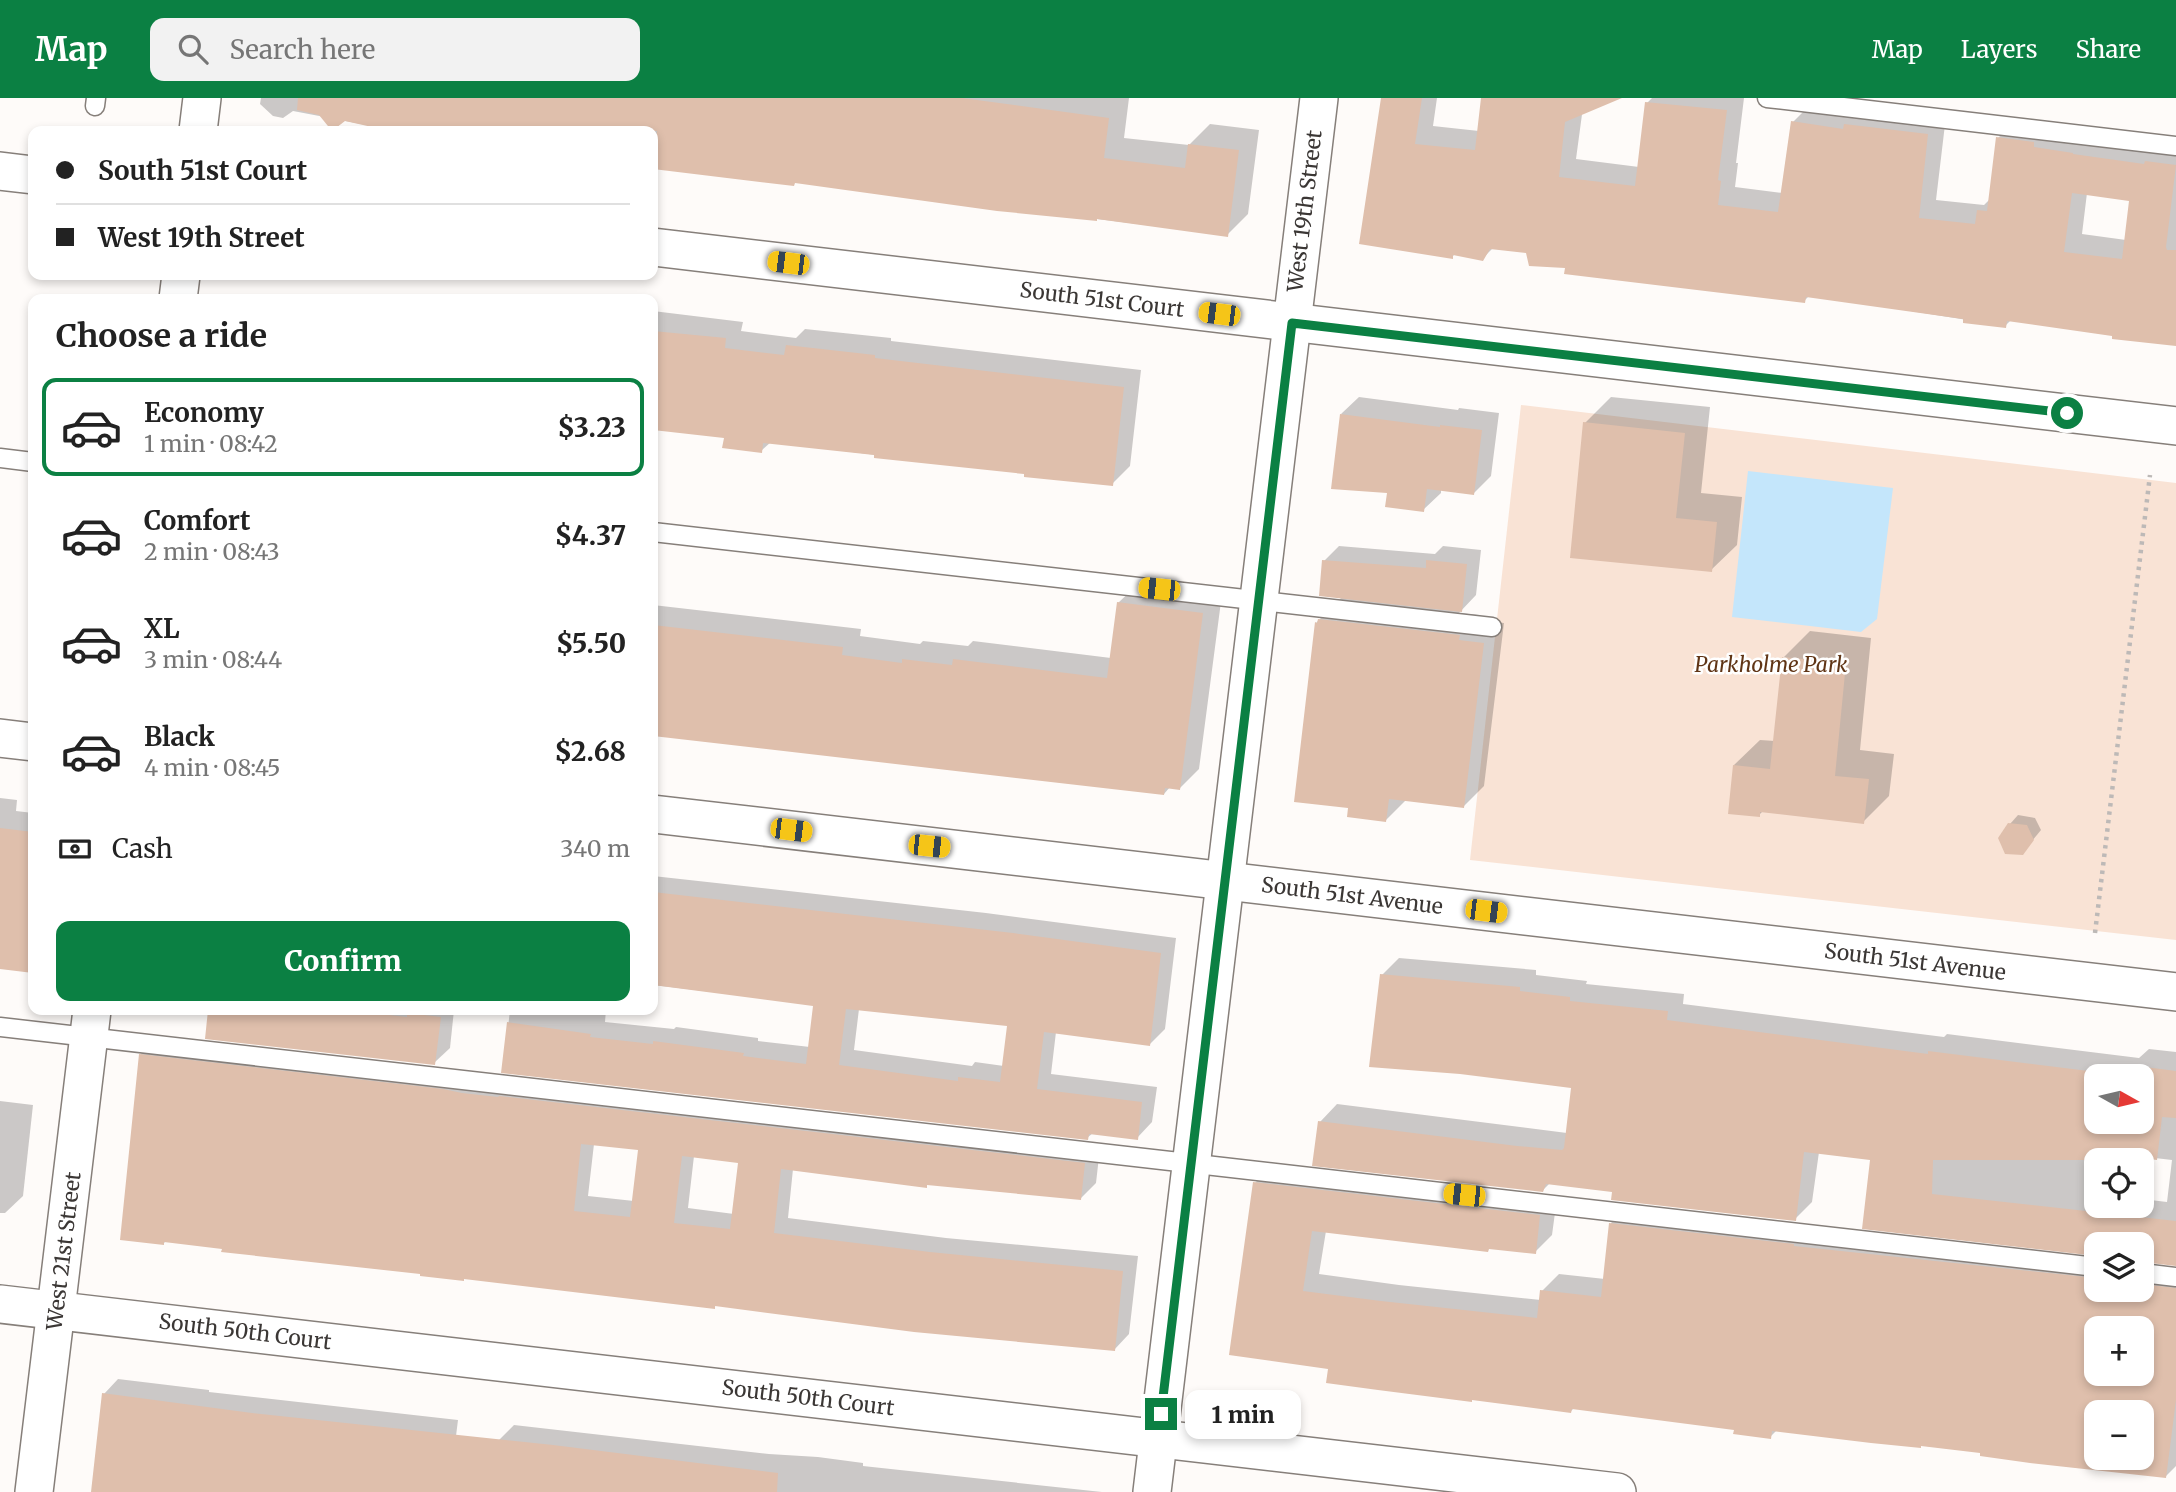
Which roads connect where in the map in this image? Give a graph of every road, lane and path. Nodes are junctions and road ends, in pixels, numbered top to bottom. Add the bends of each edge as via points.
1 (202, 98) edge
2 (1319, 98) edge
3 (1767, 98) edge
4 (199, 126) edge
5 (2176, 146) edge
6 (0, 171) edge
7 (28, 174) edge
8 (658, 248) edge
9 (1292, 323) junction
10 (2176, 426) edge
11 (0, 458) edge
12 (28, 461) edge
13 (2150, 475) dead end
14 (658, 533) edge
15 (1258, 601) junction
16 (1492, 628) dead end
17 (0, 738) edge
18 (28, 741) edge
19 (658, 815) edge
20 (1225, 881) junction
21 (2095, 933) dead end
22 (2176, 992) edge
23 (91, 1024) edge
24 (0, 1027) edge
25 (1191, 1164) junction
26 (2084, 1266) edge
27 (2154, 1274) edge
28 (2176, 1276) edge
29 (0, 1304) edge
30 (56, 1311) junction
31 (1158, 1439) junction
32 (34, 1492) edge
33 (1152, 1492) edge
34 (1617, 1492) edge

1 - 4 street
2 - 9 street, West 19th Street
3 - 5 lane
6 - 7 street
8 - 9 street, South 51st Court
9 - 10 street, South 51st Court
9 - 15 street, West 19th Street
11 - 12 lane
13 - 21 path
14 - 15 lane
15 - 16 lane
15 - 20 street, West 19th Street
17 - 18 street
19 - 20 street, South 51st Avenue
20 - 22 street, South 51st Avenue
20 - 25 street, West 19th Street
23 - 24 lane
23 - 25 lane
23 - 30 street, West 21st Street
25 - 26 lane
25 - 31 street, West 19th Street
27 - 28 lane
29 - 30 street, South 50th Court
30 - 31 street, South 50th Court
30 - 32 street, West 21st Street
31 - 33 street, West 19th Street
31 - 34 street, South 50th Court

